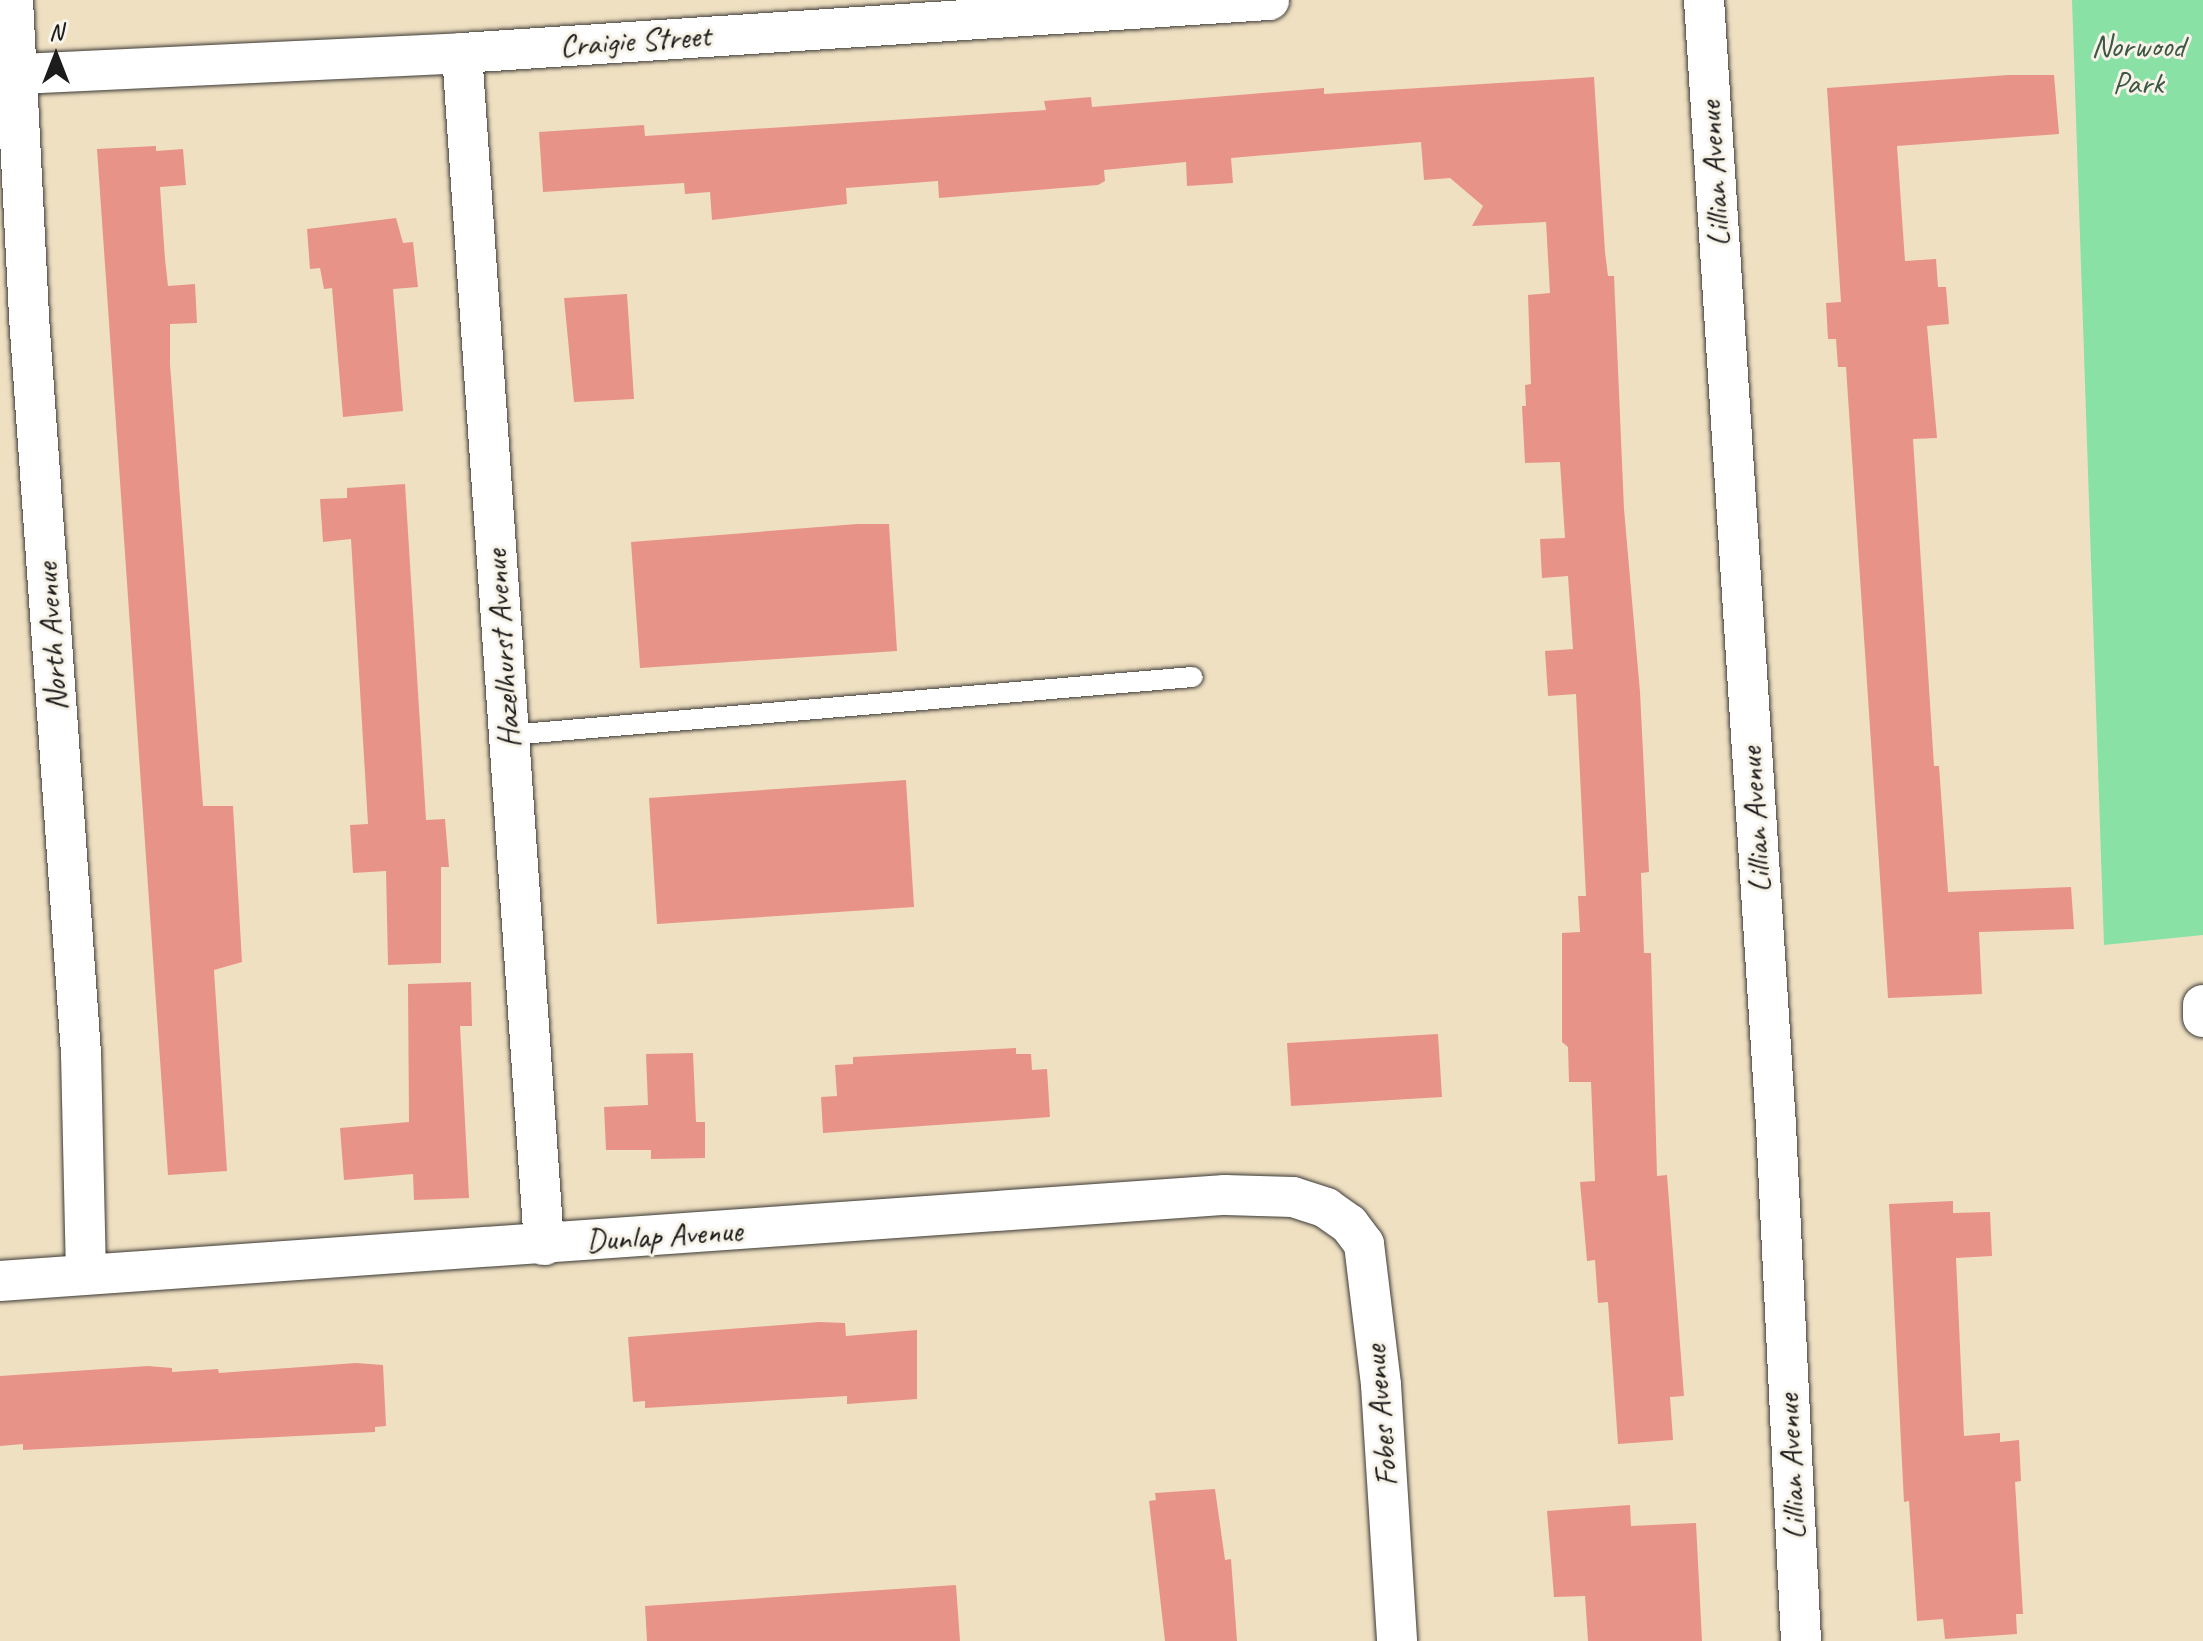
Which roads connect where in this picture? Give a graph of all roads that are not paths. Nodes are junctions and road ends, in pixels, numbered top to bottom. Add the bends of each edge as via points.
1 (13, 0) edge
2 (1269, 0) edge
3 (1704, 0) edge
4 (462, 53) junction
5 (10, 74) edge
6 (1193, 677) dead end
7 (509, 735) junction
8 (2203, 1005) edge
9 (2203, 1017) edge
10 (1326, 1208) joint
11 (544, 1245) junction
12 (86, 1274) junction
13 (0, 1281) edge
14 (1397, 1641) edge
15 (1801, 1641) edge

1 - 5 street, North Avenue
2 - 4 street, Craigie Street
3 - 15 street, Lillian Avenue via 1776,1126
4 - 5 street, Craigie Street
4 - 7 street, Hazelhurst Avenue
5 - 12 street, North Avenue via 81,1054
6 - 7 lane
7 - 11 street, Hazelhurst Avenue
8 - 9 street
10 - 11 street, Dunlap Avenue via 1293,1197 1225,1195
10 - 14 street, Fobes Avenue via 1349,1224 1364,1244 1381,1385
11 - 12 street, Dunlap Avenue
12 - 13 street, Dunlap Avenue

